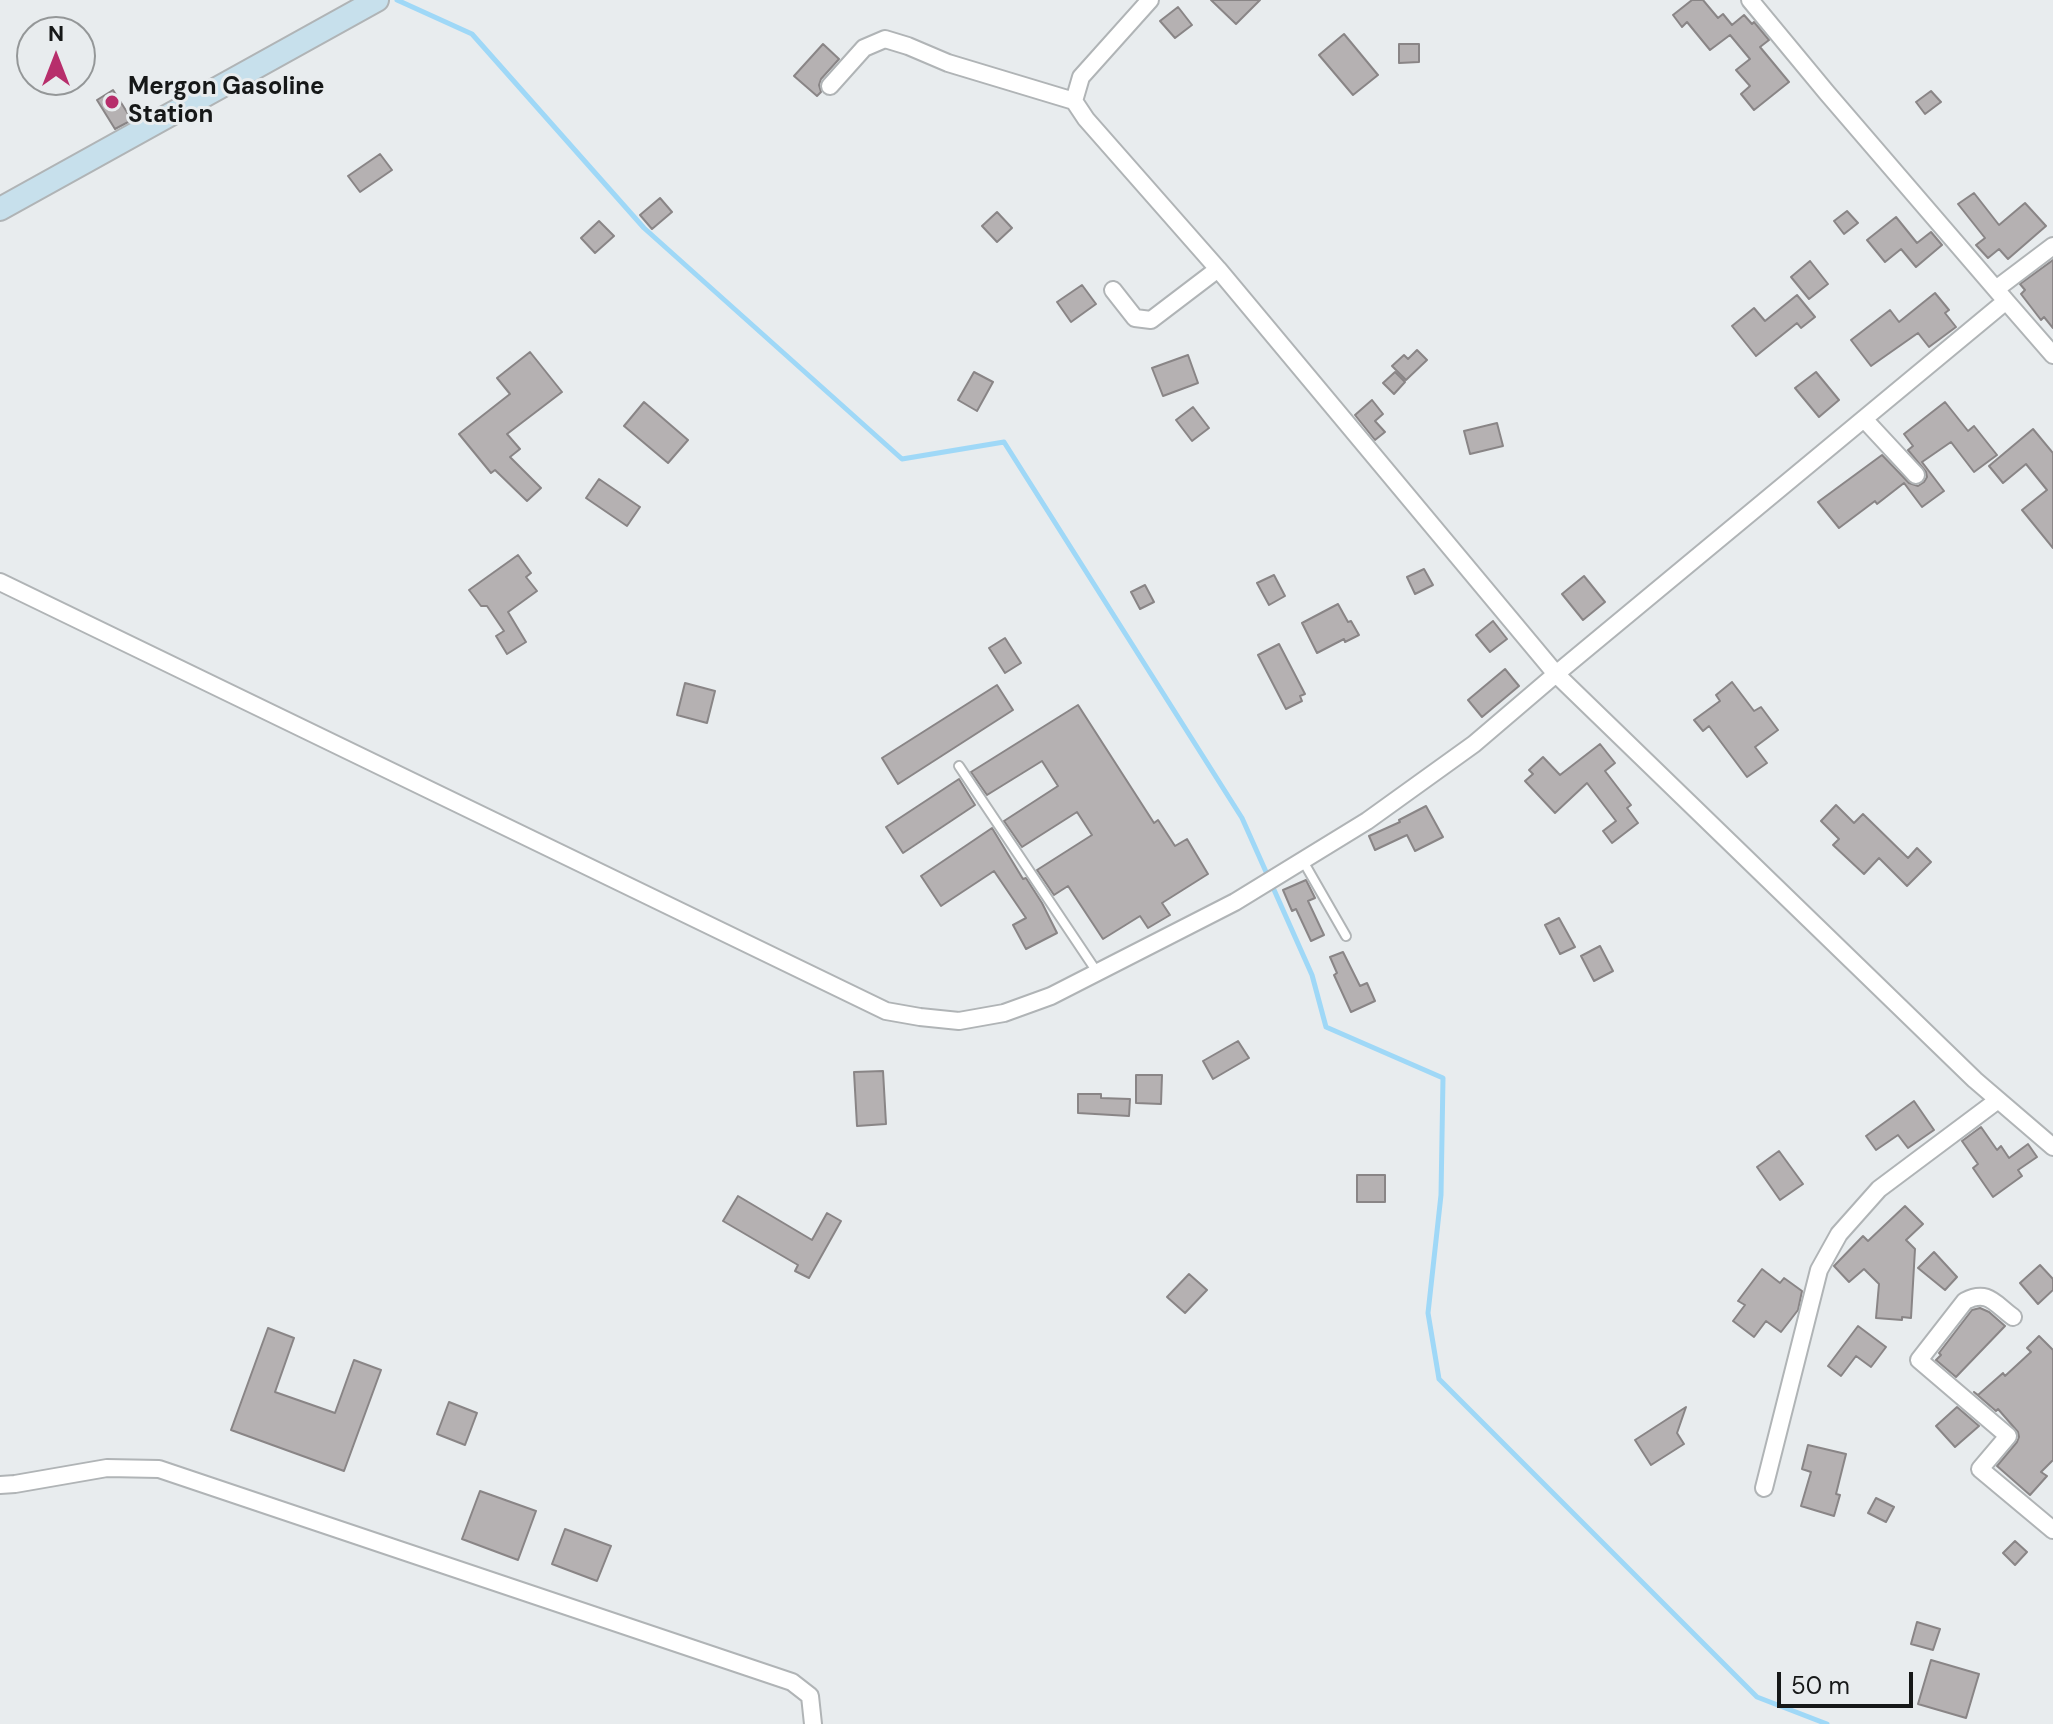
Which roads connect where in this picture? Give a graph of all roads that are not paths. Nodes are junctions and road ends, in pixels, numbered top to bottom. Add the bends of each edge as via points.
1 (377, 0) edge
2 (1150, 0) edge
3 (1750, 0) edge
4 (830, 86) dead end
5 (1074, 101) junction
6 (0, 209) edge
7 (2053, 246) edge
8 (1218, 269) junction
9 (1113, 290) dead end
10 (2001, 295) junction
11 (2053, 355) edge
12 (1864, 419) junction
13 (1916, 475) dead end
14 (0, 582) edge
15 (1556, 674) junction
16 (959, 766) dead end
17 (1302, 860) junction
18 (1346, 936) dead end
19 (1097, 972) junction
20 (1998, 1100) junction
21 (2053, 1147) edge
22 (2013, 1317) dead end
23 (0, 1485) edge
24 (1764, 1488) dead end
25 (2053, 1530) edge
26 (813, 1724) edge

1 - 6 street
2 - 5 street via 1081,77
3 - 10 street
4 - 5 street via 864,48 885,39
5 - 8 street
7 - 10 street
8 - 9 street via 1151,320 1135,318
8 - 15 street
10 - 11 street
10 - 12 street
12 - 13 street
12 - 15 street
14 - 19 street via 886,1011 959,1021 1004,1013
15 - 17 street via 1474,744 1367,821
15 - 20 street
16 - 19 lane
17 - 18 lane
17 - 19 street via 1235,902
20 - 21 street
20 - 24 street via 1879,1189 1839,1234 1819,1270
22 - 25 street via 1984,1295 1976,1295 1965,1301 1919,1360 2008,1436 1980,1469
23 - 26 street via 107,1468 159,1469 792,1682 810,1696

